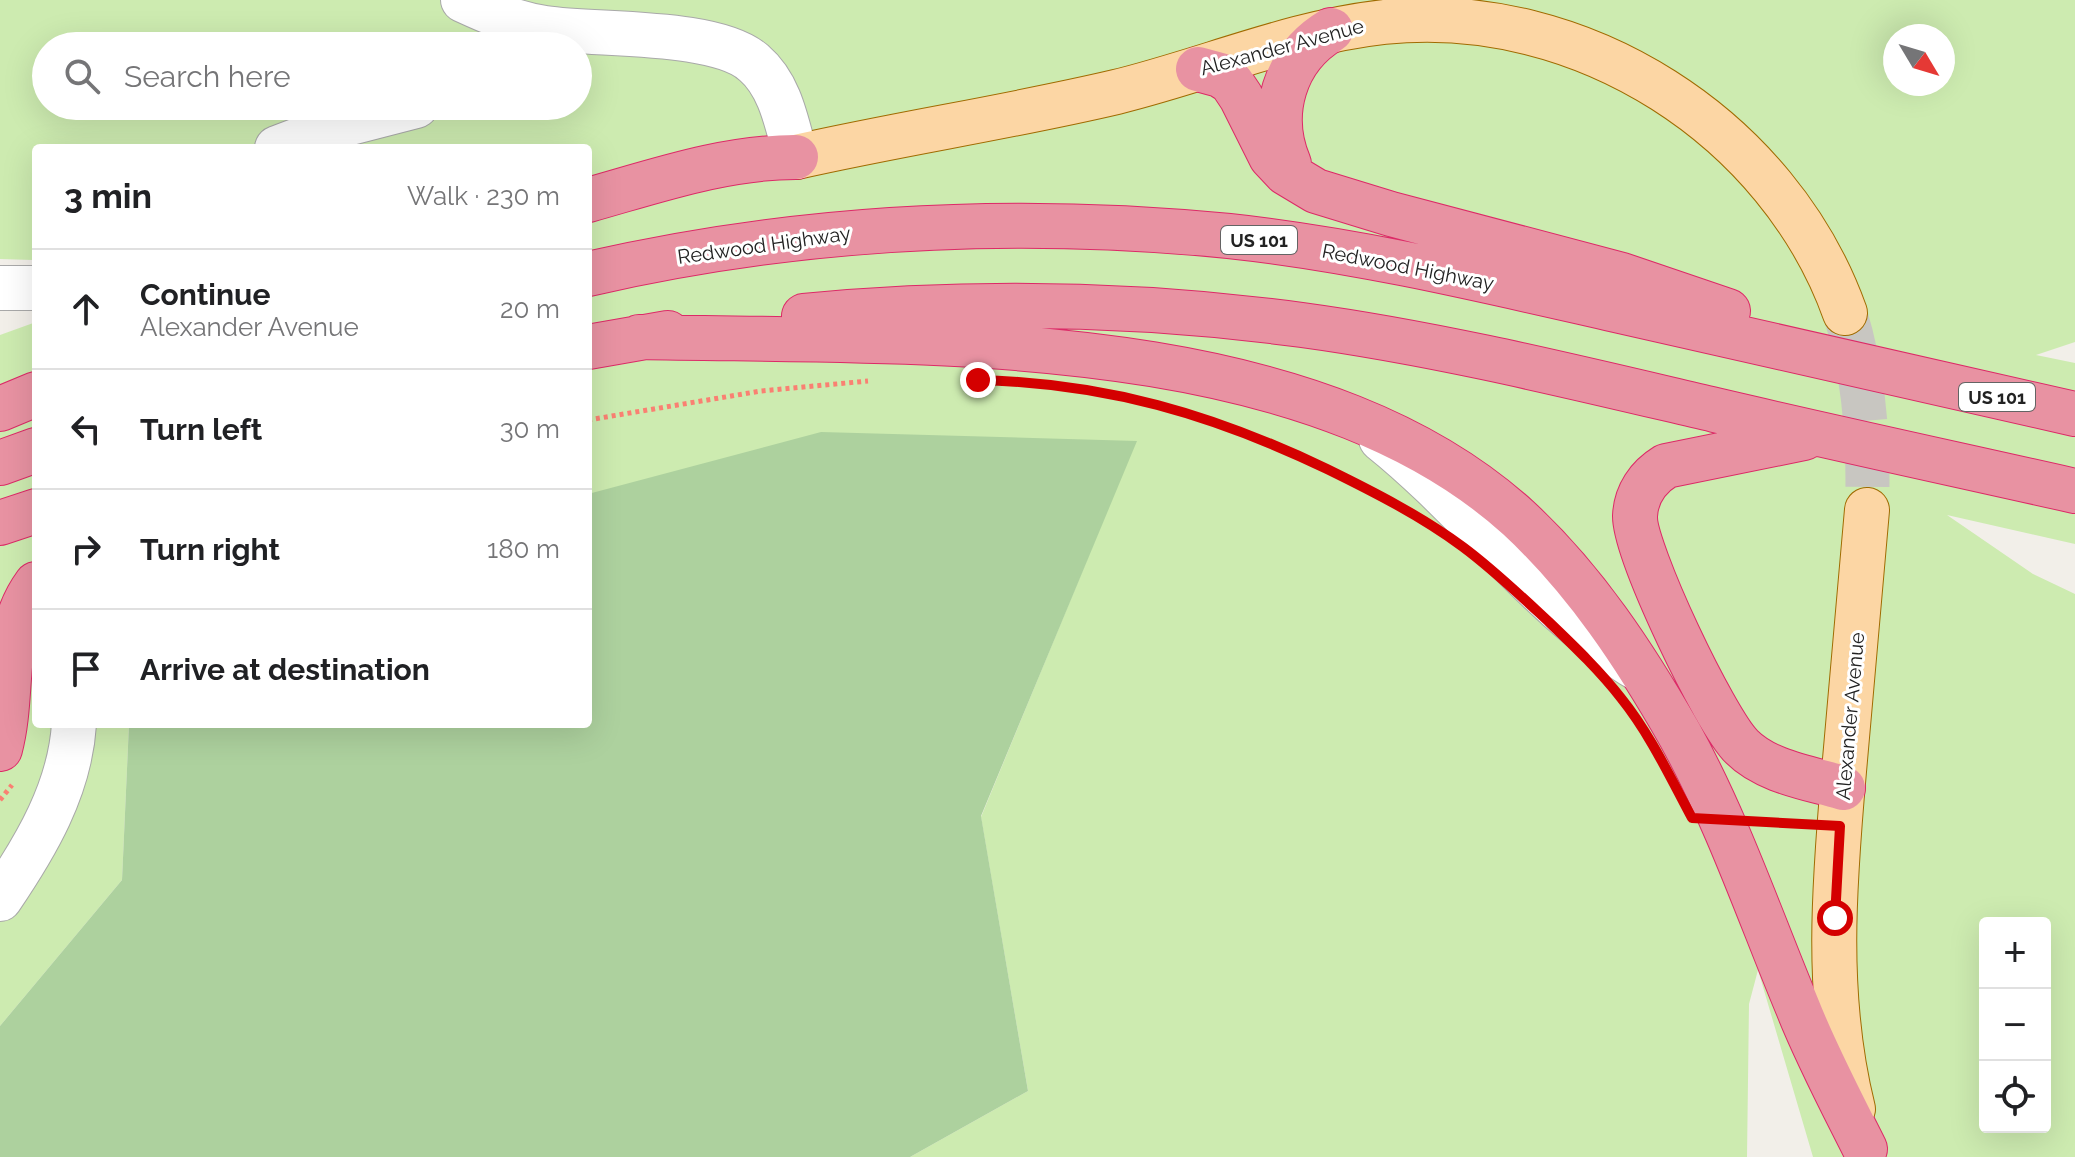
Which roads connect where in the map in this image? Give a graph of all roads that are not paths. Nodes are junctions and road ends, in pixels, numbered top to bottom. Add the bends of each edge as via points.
1 (463, 0) edge
2 (1331, 30) junction
3 (511, 32) edge
4 (528, 32) edge
5 (1198, 69) junction
6 (362, 120) edge
7 (288, 144) edge
8 (796, 157) junction
9 (1304, 185) junction
10 (592, 199) edge
11 (592, 273) edge
12 (0, 288) edge
13 (32, 288) edge
14 (1845, 313) tunnel mouth
15 (639, 337) junction
16 (592, 346) edge
17 (1919, 379) junction
18 (32, 396) edge
19 (0, 409) edge
20 (2075, 414) edge
21 (1820, 435) junction
22 (32, 451) edge
23 (0, 463) edge
24 (2075, 491) edge
25 (1867, 510) tunnel mouth
26 (32, 512) edge
27 (0, 523) edge
28 (30, 608) edge
29 (1647, 681) junction
30 (73, 728) edge
31 (0, 749) edge
32 (1841, 807) junction
33 (0, 899) edge
34 (1866, 1153) edge

1 - 3 street
2 - 5 main road, Alexander Avenue
2 - 9 highway via 1299,58 1280,104 1283,150
2 - 14 main road, Alexander Avenue via 1404,20 1477,23 1574,46 1646,79 1703,118 1771,183 1812,239
4 - 8 street via 546,28 694,40 736,50 756,64 775,91
5 - 8 main road, Alexander Avenue via 1113,93
5 - 9 highway via 1220,75 1235,87 1271,157
6 - 7 street
8 - 10 highway via 726,163
9 - 17 highway via 1329,197 1622,275
11 - 17 highway, Redwood Highway / US 101 via 735,246 870,231 1011,225 1150,229 1409,265
12 - 13 street
15 - 16 highway
15 - 21 highway via 889,309 1028,305 1163,311 1302,325 1434,348
15 - 29 highway via 1055,351 1215,377 1346,415 1433,457 1517,517 1589,594
17 - 20 highway, Redwood Highway / US 101
18 - 19 highway
21 - 24 highway
21 - 32 highway via 1666,466 1640,494 1635,527 1676,628 1734,738 1750,754
22 - 23 highway
25 - 32 main road, Alexander Avenue
26 - 27 highway
28 - 31 highway via 8,660
29 - 32 highway via 1728,773 1751,788 1777,796 1831,795
29 - 34 highway via 1721,819 1816,1051
30 - 33 street via 66,772 52,809
32 - 34 main road, Alexander Avenue via 1833,952 1836,1012 1844,1070

